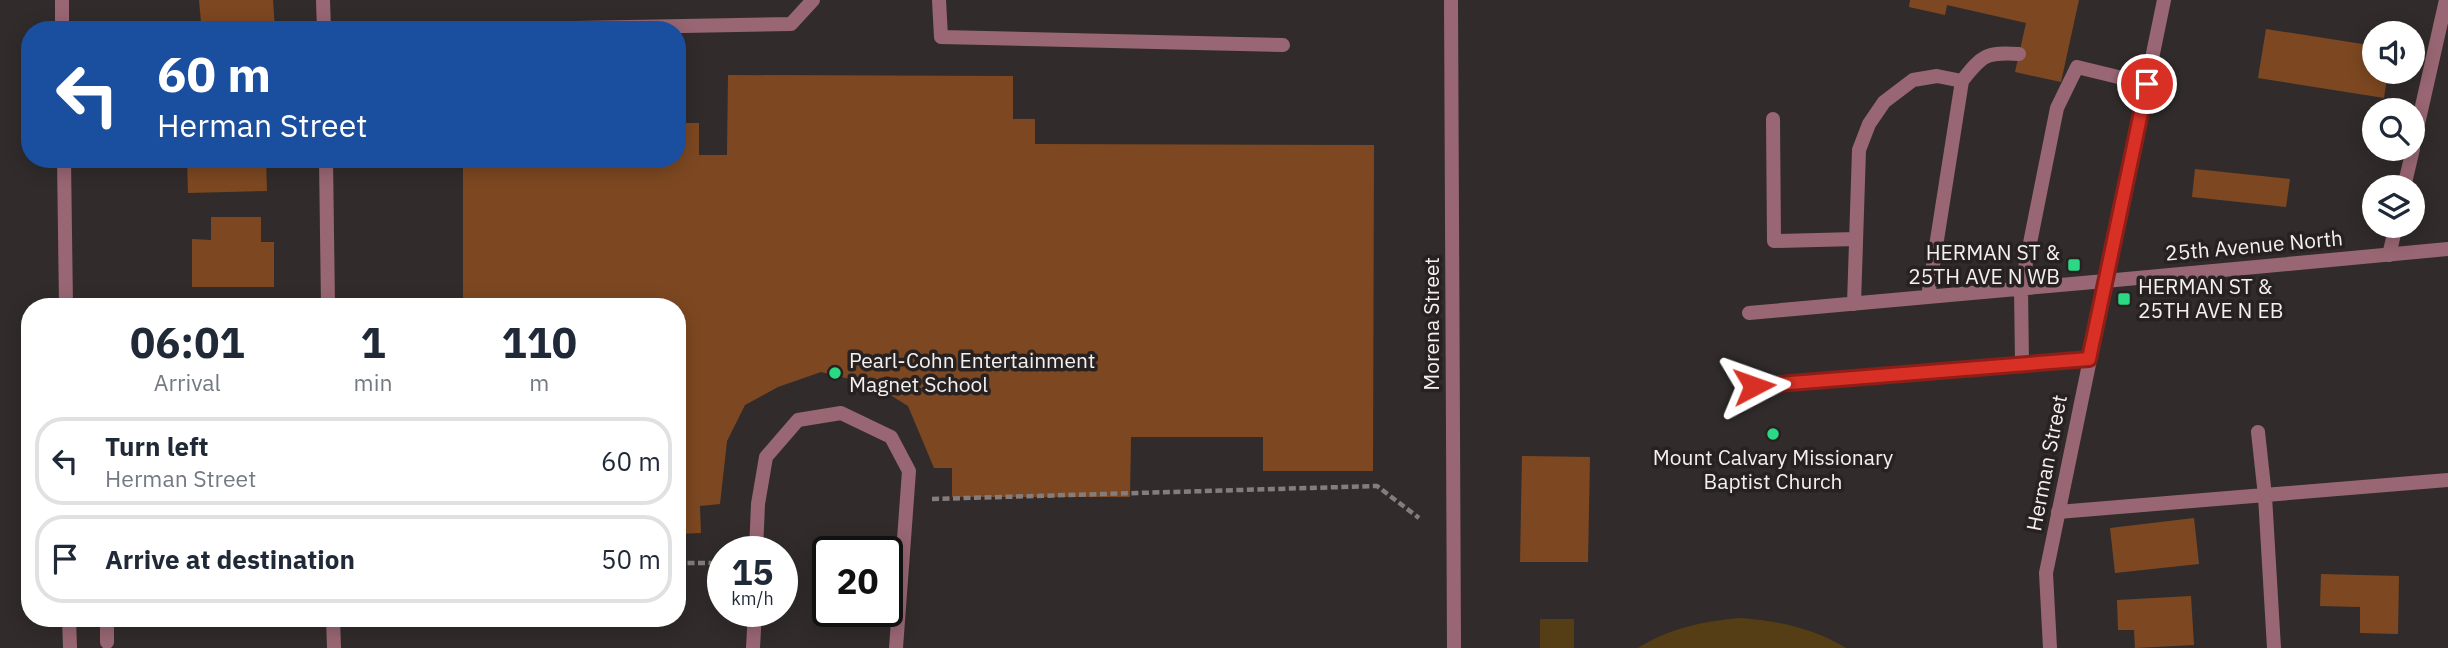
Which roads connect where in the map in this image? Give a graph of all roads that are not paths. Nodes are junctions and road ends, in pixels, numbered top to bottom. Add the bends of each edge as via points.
1 (62, 0) edge
2 (323, 0) edge
3 (813, 0) edge
4 (939, 0) edge
5 (1451, 0) edge
6 (2164, 0) edge
7 (2446, 0) edge
8 (62, 21) edge
9 (324, 21) edge
10 (686, 26) edge
11 (1283, 45) dead end
12 (2019, 54) dead end
13 (1962, 81) junction
14 (2147, 84) junction
15 (2424, 98) edge
16 (1773, 119) dead end
17 (64, 168) edge
18 (326, 168) edge
19 (2393, 238) edge
20 (1856, 239) junction
21 (2448, 249) edge
22 (2389, 255) junction
23 (2105, 281) junction
24 (2021, 288) junction
25 (1928, 297) junction
26 (65, 298) edge
27 (328, 298) edge
28 (1854, 303) junction
29 (1749, 313) dead end
30 (2089, 359) junction
31 (2022, 364) junction
32 (1754, 386) dead end
33 (2258, 432) dead end
34 (2448, 480) edge
35 (2265, 496) junction
36 (2058, 512) junction
37 (757, 536) edge
38 (69, 627) edge
39 (107, 627) edge
40 (333, 627) edge
41 (755, 627) edge
42 (107, 642) dead end
43 (70, 648) edge
44 (334, 648) edge
45 (754, 648) edge
46 (896, 648) edge
47 (1454, 648) edge
48 (2050, 648) edge
49 (2274, 648) edge

1 - 8 street
2 - 9 street
3 - 10 street via 791,24
4 - 11 street via 941,37
5 - 47 street, Morena Street
6 - 14 street, Herman Street
7 - 15 street
12 - 13 street via 1979,59
13 - 20 street via 1937,76 1913,80 1884,102 1869,124 1859,149
13 - 25 street
14 - 23 street, Herman Street
14 - 24 street via 2071,65 2057,108
16 - 20 street via 1774,241
17 - 26 street
18 - 27 street
19 - 22 street
20 - 28 street
21 - 22 street, 25th Avenue North
22 - 23 street, 25th Avenue North
23 - 24 street, 25th Avenue North
23 - 30 street, Herman Street
24 - 25 street, 25th Avenue North
24 - 31 street
25 - 28 street, 25th Avenue North
28 - 29 street, 25th Avenue North
30 - 31 street
30 - 36 street, Herman Street
31 - 32 street
33 - 35 street
34 - 35 street
35 - 36 street
35 - 49 street
36 - 48 street, Herman Street via 2046,573
37 - 46 street via 766,457 798,420 841,413 891,437 909,471
38 - 43 street
39 - 42 street
40 - 44 street
41 - 45 street

